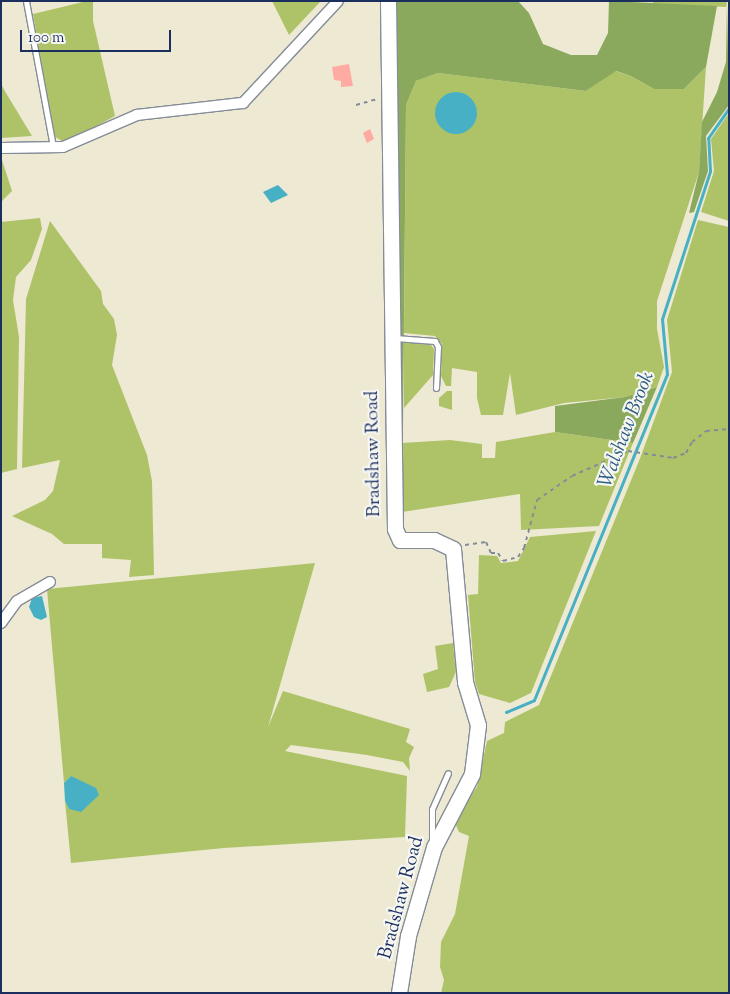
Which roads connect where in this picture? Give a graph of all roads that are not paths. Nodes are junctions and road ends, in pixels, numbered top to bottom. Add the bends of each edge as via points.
1 (26, 1) edge
2 (338, 1) edge
3 (388, 1) edge
4 (53, 147) junction
5 (1, 148) edge
6 (392, 338) junction
7 (436, 388) dead end
8 (50, 582) dead end
9 (1, 623) edge
10 (448, 772) dead end
11 (434, 848) junction
12 (399, 993) edge

1 - 4 lane
2 - 4 street via 243,104 137,115 63,147
3 - 6 street, Bradshaw Road
4 - 5 street
6 - 7 lane via 435,341 438,347
6 - 11 street, Bradshaw Road via 395,529 400,540 434,540 453,549 465,682 478,725 472,774
8 - 9 street via 17,601
10 - 11 lane via 432,809 430,836
11 - 12 street, Bradshaw Road via 408,936

